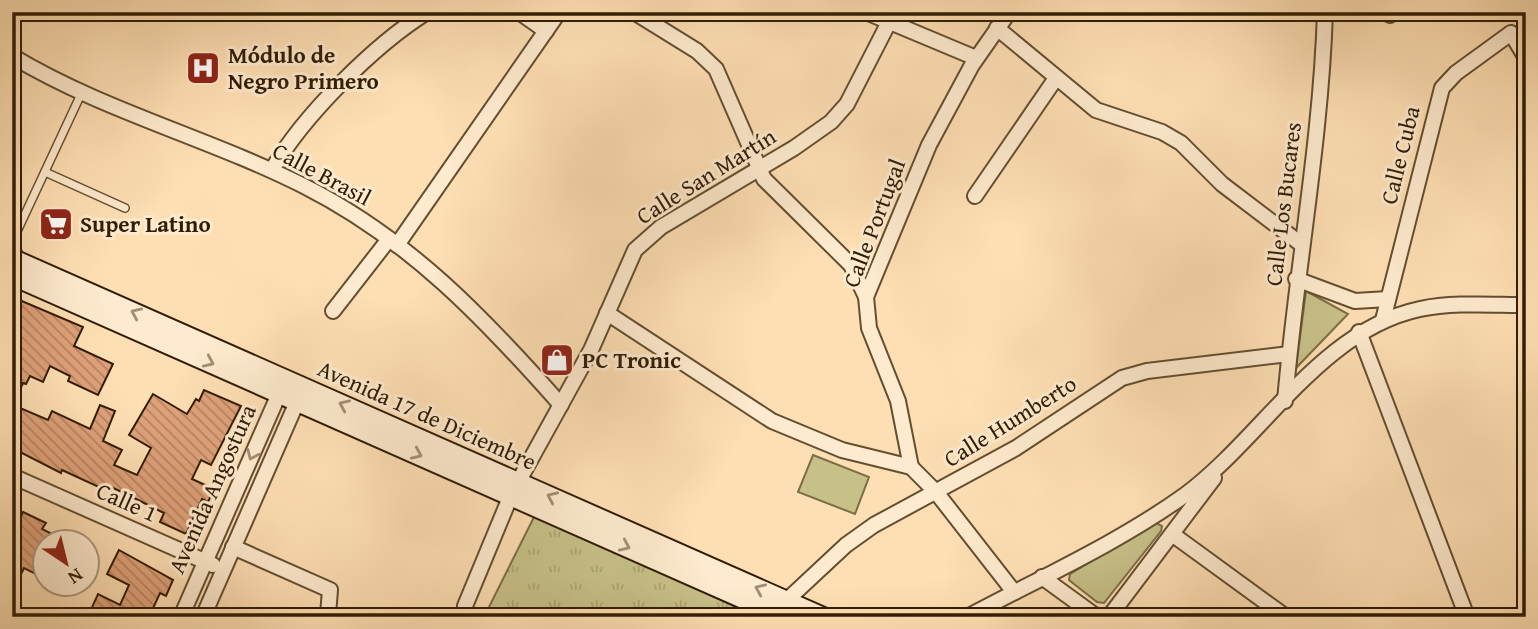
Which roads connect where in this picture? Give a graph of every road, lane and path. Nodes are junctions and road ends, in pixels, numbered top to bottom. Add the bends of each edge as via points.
1 (427, 12) edge
2 (519, 12) edge
3 (559, 12) edge
4 (634, 12) edge
5 (866, 12) edge
6 (1009, 12) edge
7 (1325, 12) edge
8 (888, 24) junction
9 (997, 27) junction
10 (546, 31) junction
11 (12, 56) edge
12 (976, 58) junction
13 (1526, 58) edge
14 (1056, 78) junction
15 (83, 92) junction
16 (758, 168) junction
17 (272, 170) junction
18 (45, 172) junction
19 (975, 196) dead end
20 (125, 208) dead end
21 (393, 242) junction
22 (1301, 244) junction
23 (16, 266) edge
24 (1296, 279) junction
25 (866, 297) junction
26 (1388, 299) junction
27 (1526, 305) edge
28 (333, 311) dead end
29 (607, 313) junction
30 (1383, 320) junction
31 (1359, 332) junction
32 (1289, 354) junction
33 (282, 386) junction
34 (301, 394) junction
35 (1285, 401) junction
36 (561, 405) junction
37 (1229, 458) junction
38 (911, 467) junction
39 (12, 476) edge
40 (514, 488) junction
41 (936, 492) junction
42 (1172, 534) junction
43 (233, 547) junction
44 (205, 561) junction
45 (224, 569) junction
46 (1042, 577) junction
47 (1014, 592) junction
48 (465, 606) dead end
49 (785, 609) edge
50 (181, 617) edge
51 (203, 617) edge
52 (332, 617) edge
53 (822, 617) edge
54 (967, 617) edge
55 (1097, 617) edge
56 (1109, 617) edge
57 (1286, 617) edge
58 (1467, 617) edge

1 - 17 street via 387,43 313,115
2 - 10 street
3 - 10 street
4 - 16 street via 691,47 716,69
5 - 8 street
6 - 9 street, Calle Portugal
7 - 22 street, Calle Los Bucares via 1323,81
8 - 12 street
8 - 16 street, Calle San Martín via 840,113
9 - 12 street, Calle Portugal
9 - 14 street
10 - 21 street
11 - 15 street, Calle Brasil
12 - 25 street, Calle Portugal via 929,145
13 - 26 street, Calle Cuba via 1511,33 1442,88
14 - 19 street
14 - 22 street via 1096,110 1172,137 1237,197
15 - 17 street, Calle Brasil
15 - 18 lane
16 - 25 street via 851,265
16 - 29 street, Calle San Martín via 645,239 629,260
17 - 21 street, Calle Brasil via 331,200
18 - 20 lane
18 - 23 lane via 13,240
21 - 28 street
21 - 36 street, Calle Brasil via 460,296
22 - 24 street, Calle Los Bucares
23 - 33 street, Avenida 17 de Diciembre
24 - 26 street via 1355,301
24 - 32 street, Calle Los Bucares
25 - 38 street, Calle Portugal via 869,328 898,401
26 - 30 street, Calle Cuba
27 - 30 street via 1436,307
29 - 36 street, Calle San Martín
29 - 38 street via 772,421 842,450
30 - 31 street
31 - 35 street
31 - 58 street
32 - 35 street, Calle Los Bucares
32 - 41 street, Calle Humberto via 1131,374 1038,435
33 - 34 street, Avenida 17 de Diciembre
33 -> 44 street, Avenida Angostura
34 - 40 street, Avenida 17 de Diciembre
34 - 43 street, Avenida Angostura
35 - 37 street
36 - 40 street, Calle San Martín
37 - 42 street
37 - 46 street via 1156,514
38 - 41 street
39 - 44 street, Calle 1
40 - 48 street, Calle San Martín
40 - 49 street, Avenida 17 de Diciembre
41 - 47 street
41 - 49 street, Calle Humberto via 846,545
42 - 56 street
42 - 57 street
43 - 45 street, Avenida Angostura
43 - 52 street via 330,590 328,615
44 - 45 street, Calle 1
44 - 50 street, Avenida Angostura
45 - 51 street, Avenida Angostura
46 - 47 street
46 - 55 street
47 - 54 street
49 - 53 street, Avenida 17 de Diciembre

